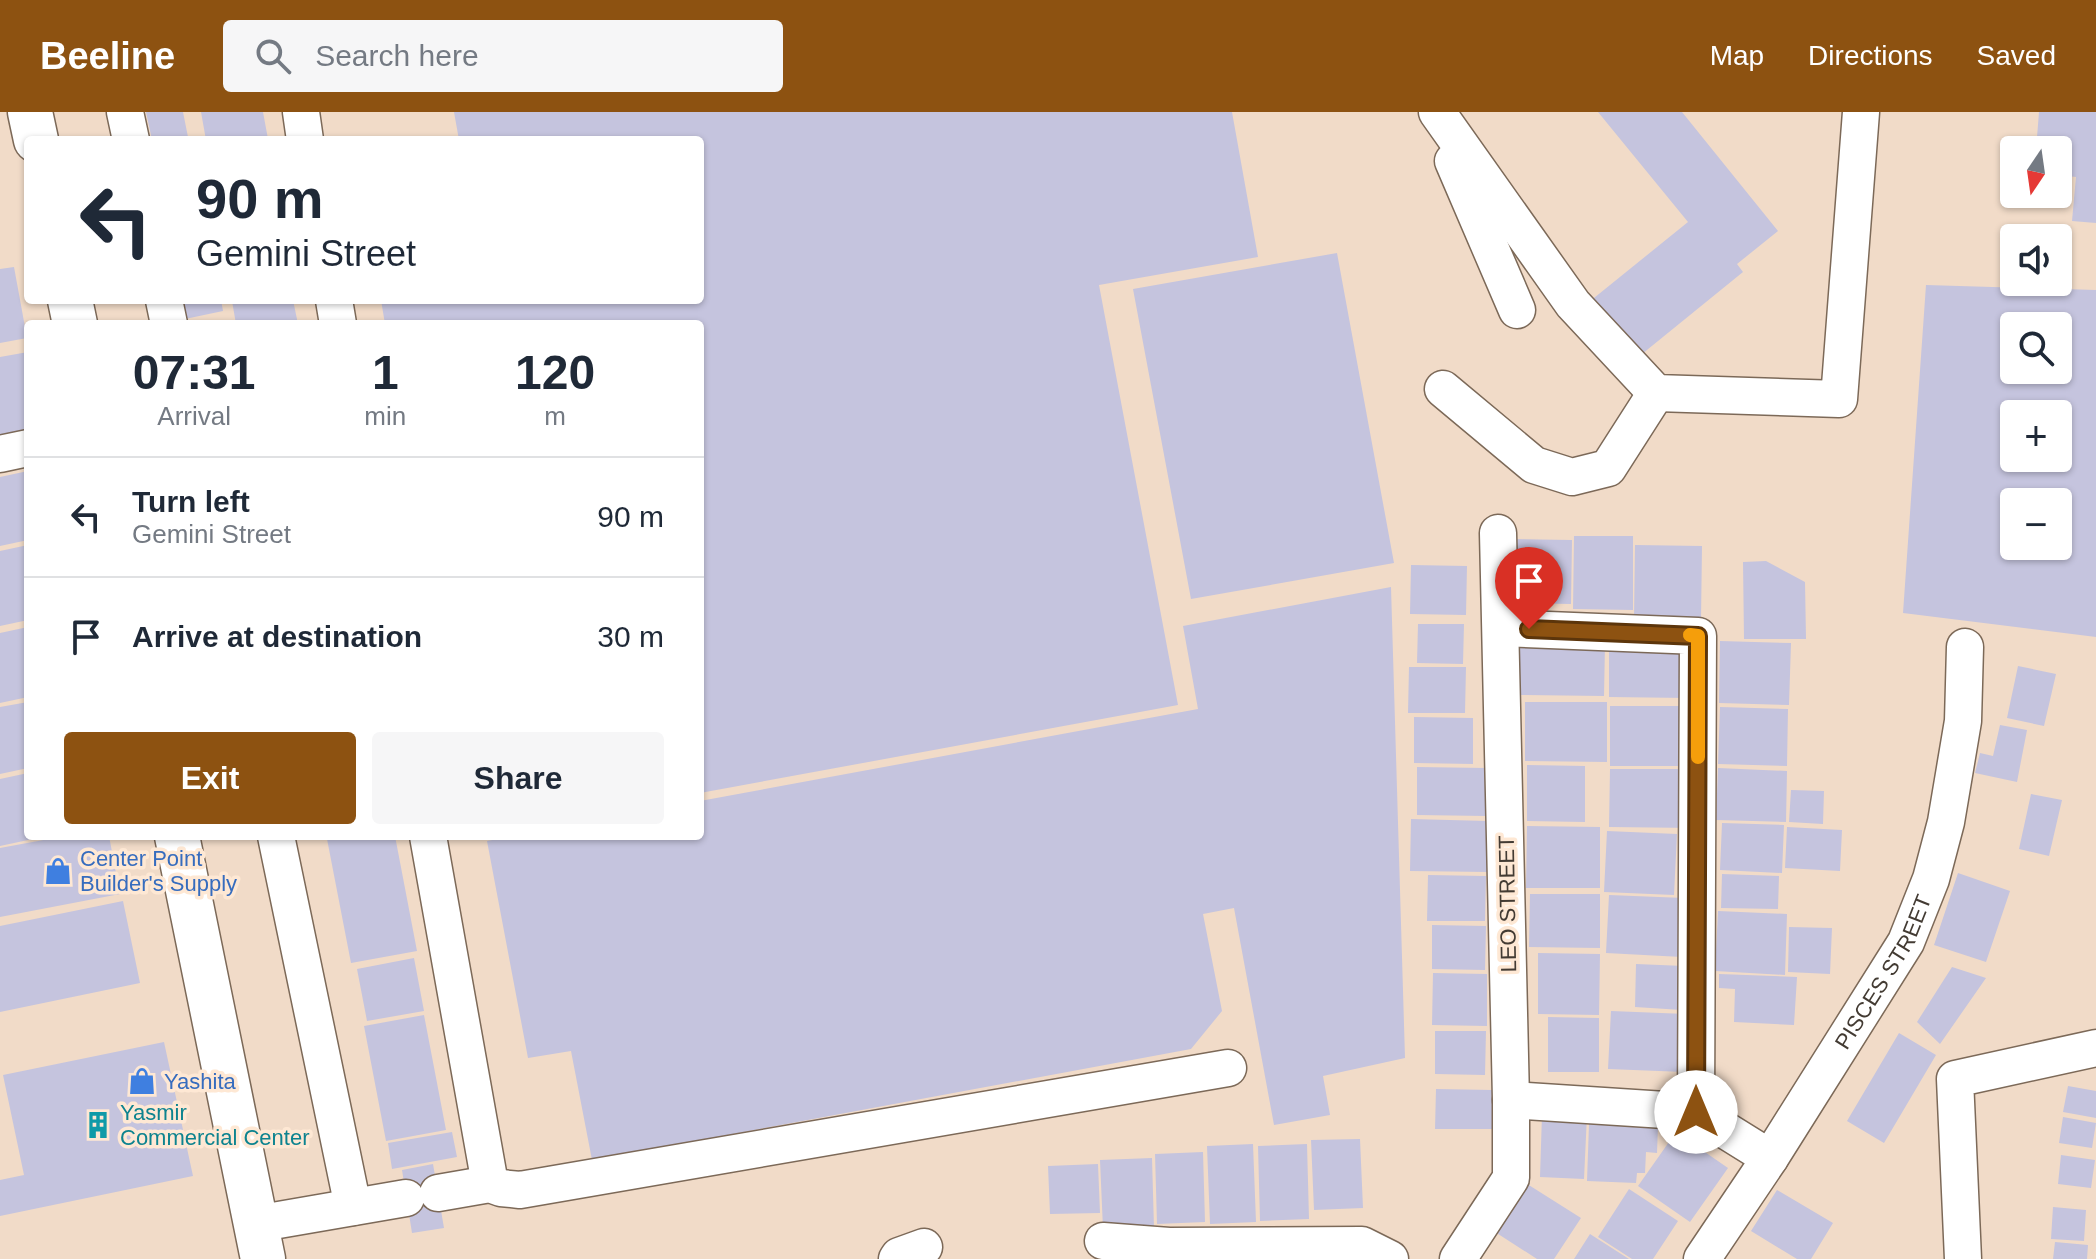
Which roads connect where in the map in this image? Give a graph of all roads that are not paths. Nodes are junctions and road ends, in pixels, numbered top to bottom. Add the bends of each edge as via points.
1 (30, 112) edge
2 (125, 112) edge
3 (301, 112) edge
4 (1435, 112) edge
5 (1861, 112) edge
6 (35, 136) edge
7 (130, 136) edge
8 (304, 136) edge
9 (1517, 310) dead end
10 (1443, 389) dead end
11 (1656, 393) junction
12 (24, 449) edge
13 (0, 454) edge
14 (1498, 533) dead end
15 (1501, 628) junction
16 (1965, 647) dead end
17 (178, 840) edge
18 (277, 840) edge
19 (429, 840) edge
20 (2096, 1048) edge
21 (1228, 1068) dead end
22 (1511, 1100) junction
23 (1696, 1112) junction
24 (1770, 1158) junction
25 (490, 1184) junction
26 (353, 1207) junction
27 (259, 1241) edge
28 (1103, 1241) dead end
29 (1168, 1253) edge
30 (1390, 1259) edge
31 (1458, 1259) edge
32 (1702, 1259) edge
33 (1963, 1259) edge

1 - 6 highway
2 - 7 street
3 - 8 street
4 - 9 street
4 - 11 street via 1573,304
5 - 11 street via 1839,399
10 - 11 street via 1534,465 1572,477 1608,468
12 - 13 street
14 - 15 street, LEO STREET
15 - 22 street, LEO STREET
15 - 23 street via 1698,636
16 - 24 street, PISCES STREET via 1963,721 1931,879 1906,942
17 - 27 highway
18 - 26 street
19 - 25 street
20 - 33 street via 1955,1079
21 - 25 street via 520,1190
22 - 23 street
22 - 31 street, LEO STREET via 1511,1178
23 - 24 street
24 - 32 street, PISCES STREET
25 - 26 street
26 - 27 street
28 - 29 street
29 - 30 street via 1362,1245

